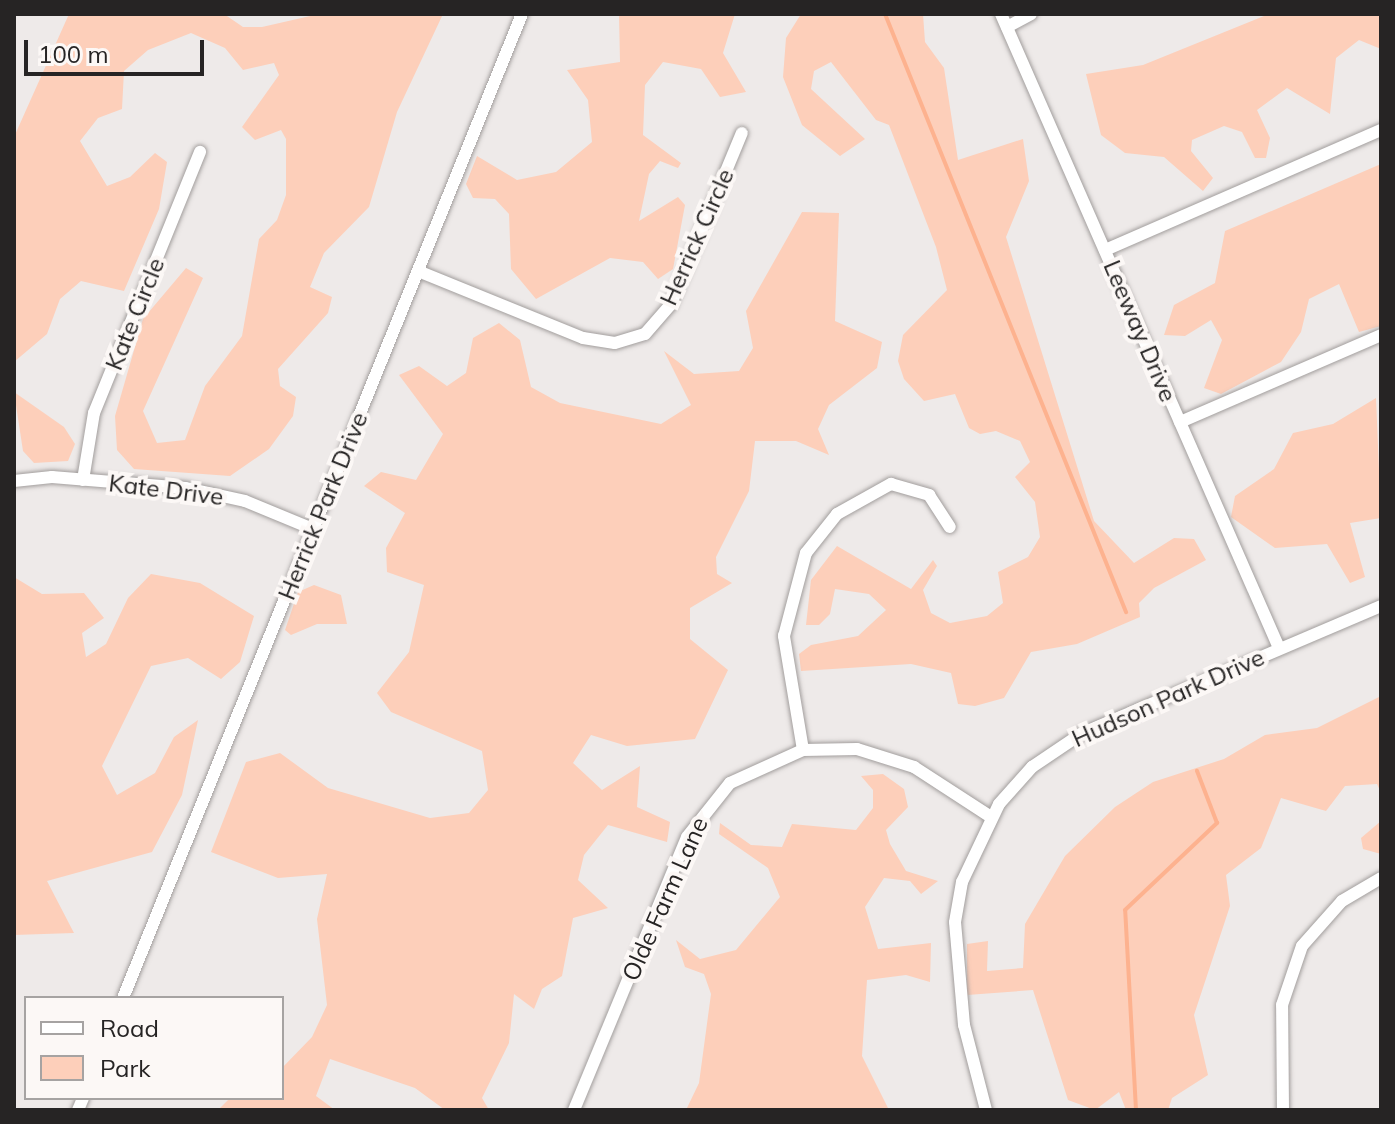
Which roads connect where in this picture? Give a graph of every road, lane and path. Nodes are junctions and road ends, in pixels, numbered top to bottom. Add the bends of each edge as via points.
1 (522, 14) edge
2 (1001, 14) edge
3 (1031, 14) edge
4 (1007, 27) junction
5 (1381, 130) edge
6 (742, 133) dead end
7 (200, 152) dead end
8 (1105, 250) junction
9 (418, 271) junction
10 (1381, 335) edge
11 (1180, 422) junction
12 (83, 480) junction
13 (14, 481) edge
14 (950, 527) dead end
15 (313, 529) junction
16 (1381, 606) edge
17 (1279, 648) junction
18 (803, 750) junction
19 (991, 817) junction
20 (1381, 878) edge
21 (124, 996) edge
22 (574, 1110) edge
23 (986, 1110) edge
24 (1283, 1110) edge

1 - 9 street, Herrick Park Drive
2 - 4 street, Leeway Drive
3 - 4 street
4 - 8 street, Leeway Drive
5 - 8 street
6 - 9 street, Herrick Circle via 671,304 645,334 615,343 583,338
7 - 12 street, Kate Circle via 94,413
8 - 11 street, Leeway Drive
9 - 15 street, Herrick Park Drive
10 - 11 street
11 - 17 street, Leeway Drive
12 - 13 street, Kate Drive
12 - 15 street, Kate Drive via 224,495
14 - 18 street via 929,495 891,484 837,514 806,553 784,636
15 - 21 street, Herrick Park Drive
16 - 17 street, Hudson Park Drive
17 - 19 street, Hudson Park Drive via 1081,734 1032,767
18 - 19 street, Olde Farm Lane via 846,748 895,758
18 - 22 street, Olde Farm Lane via 749,771 698,817
19 - 23 street, Hudson Park Drive via 962,882 955,922 964,1025
20 - 24 street via 1321,919 1288,979 1280,1024

